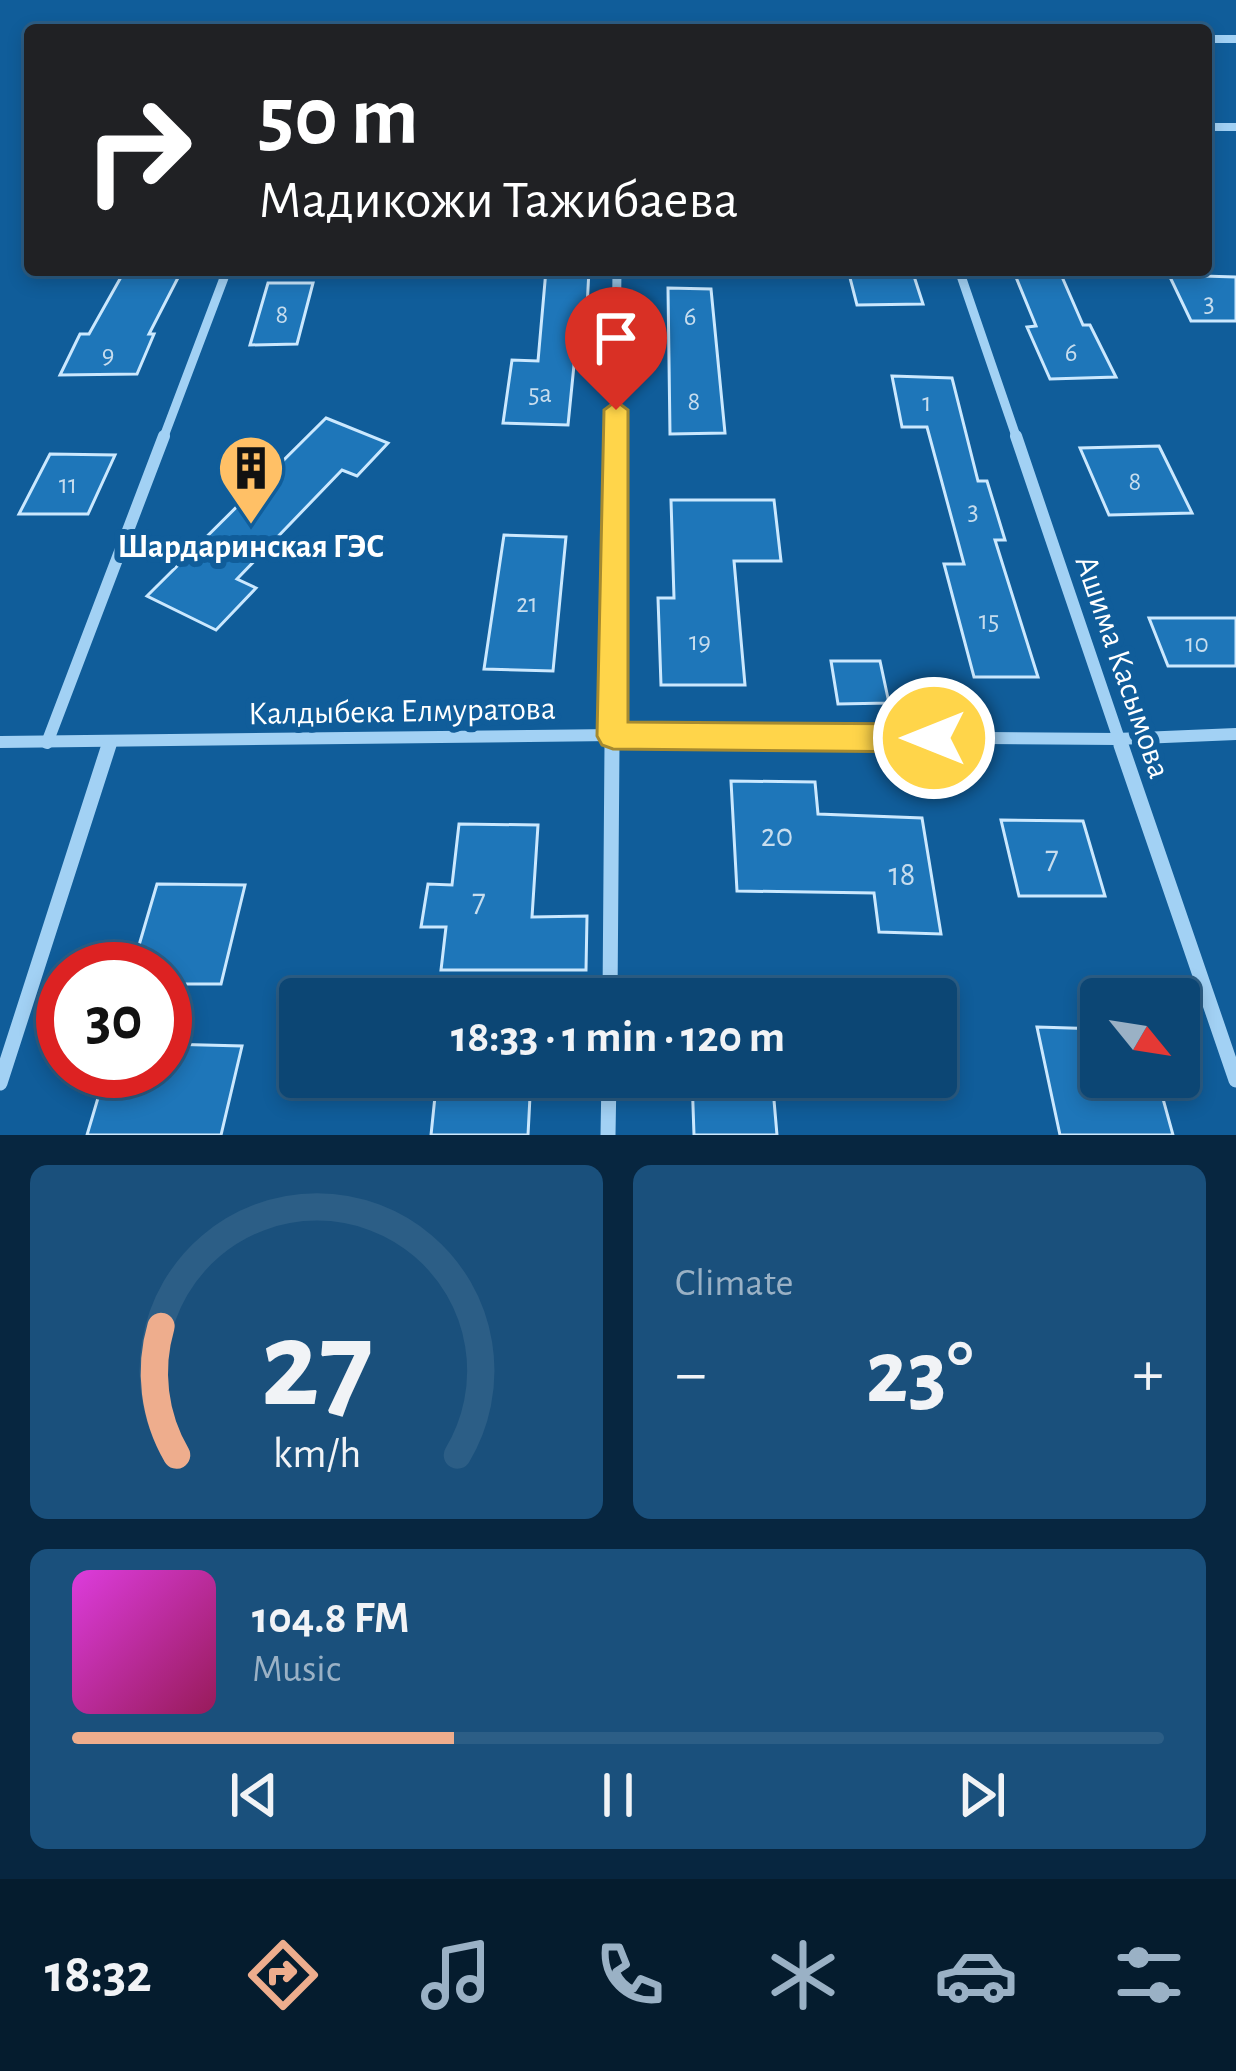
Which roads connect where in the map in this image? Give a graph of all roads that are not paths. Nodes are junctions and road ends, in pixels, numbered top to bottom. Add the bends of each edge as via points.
1 (225, 276) edge
2 (617, 276) edge
3 (961, 276) edge
4 (1236, 734) edge
5 (613, 736) junction
6 (1117, 740) junction
7 (0, 742) edge
8 (47, 743) junction
9 (109, 744) junction
10 (610, 978) edge
11 (1236, 1080) edge
12 (0, 1082) edge
13 (609, 1098) edge
14 (608, 1135) edge

1 - 8 street
2 - 5 street
3 - 6 street, Ашима Касымова
4 - 6 street, Калдыбека Елмуратова
5 - 6 street, Калдыбека Елмуратова
5 - 9 street, Калдыбека Елмуратова
5 - 10 street
6 - 11 street, Ашима Касымова
7 - 8 street, Калдыбека Елмуратова
8 - 9 street, Калдыбека Елмуратова
9 - 12 street
13 - 14 street

